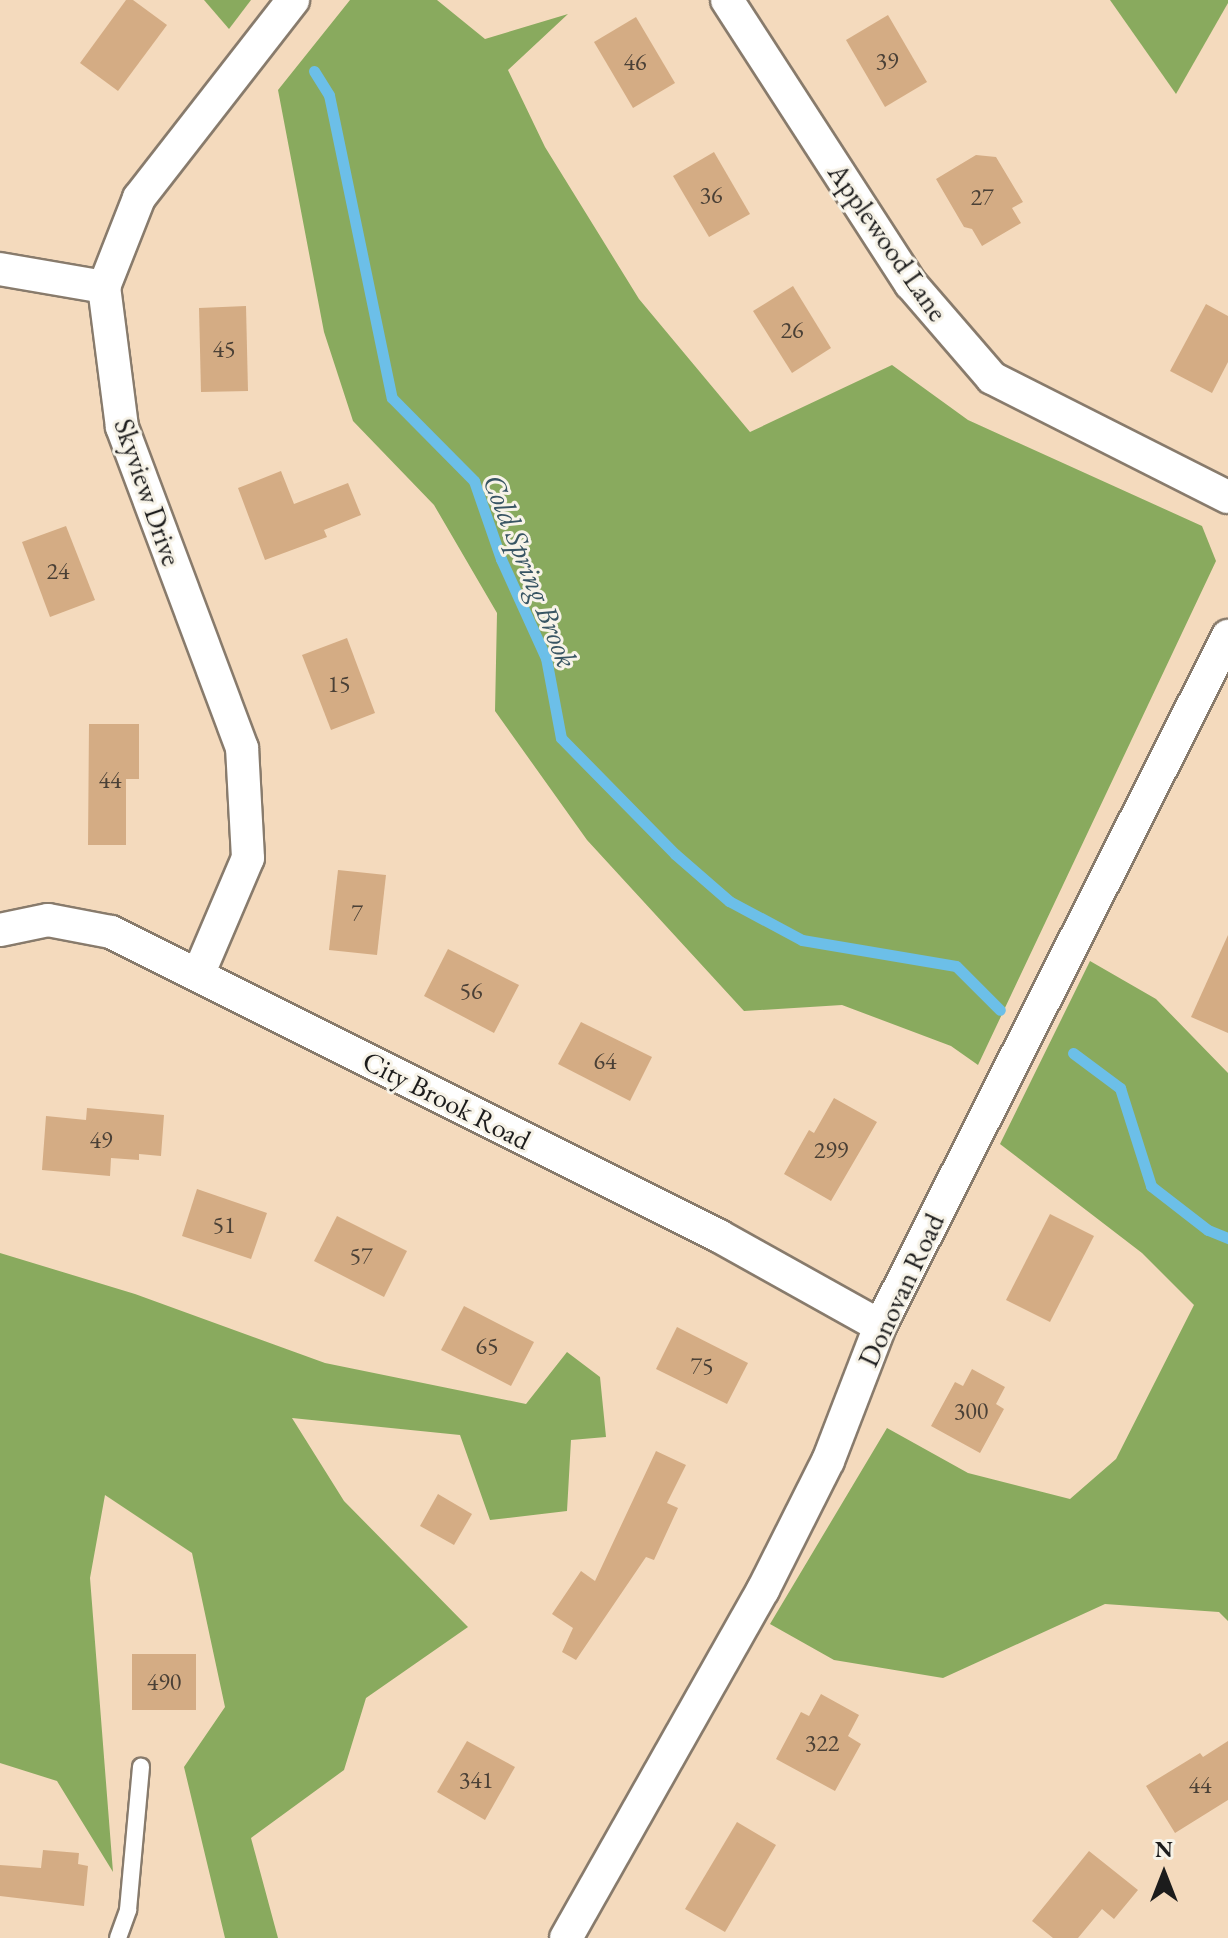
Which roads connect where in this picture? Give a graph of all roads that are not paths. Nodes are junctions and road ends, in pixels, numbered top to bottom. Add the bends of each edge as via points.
1 (293, 0) edge
2 (727, 0) edge
3 (0, 269) edge
4 (104, 287) junction
5 (1228, 497) edge
6 (1228, 636) edge
7 (0, 930) edge
8 (198, 975) junction
9 (880, 1326) junction
10 (141, 1767) dead end
11 (118, 1938) edge
12 (566, 1938) edge

1 - 4 street, Skyview Drive via 139,198
2 - 5 street, Applewood Lane via 911,284 992,378
3 - 4 street
4 - 8 street, Skyview Drive via 122,427 242,748 248,858
6 - 9 street, Donovan Road
7 - 8 street, City Brook Road via 48,920 111,932
8 - 9 street, City Brook Road via 719,1236
9 - 12 street, Donovan Road via 828,1461 763,1590
10 - 11 lane via 128,1910

